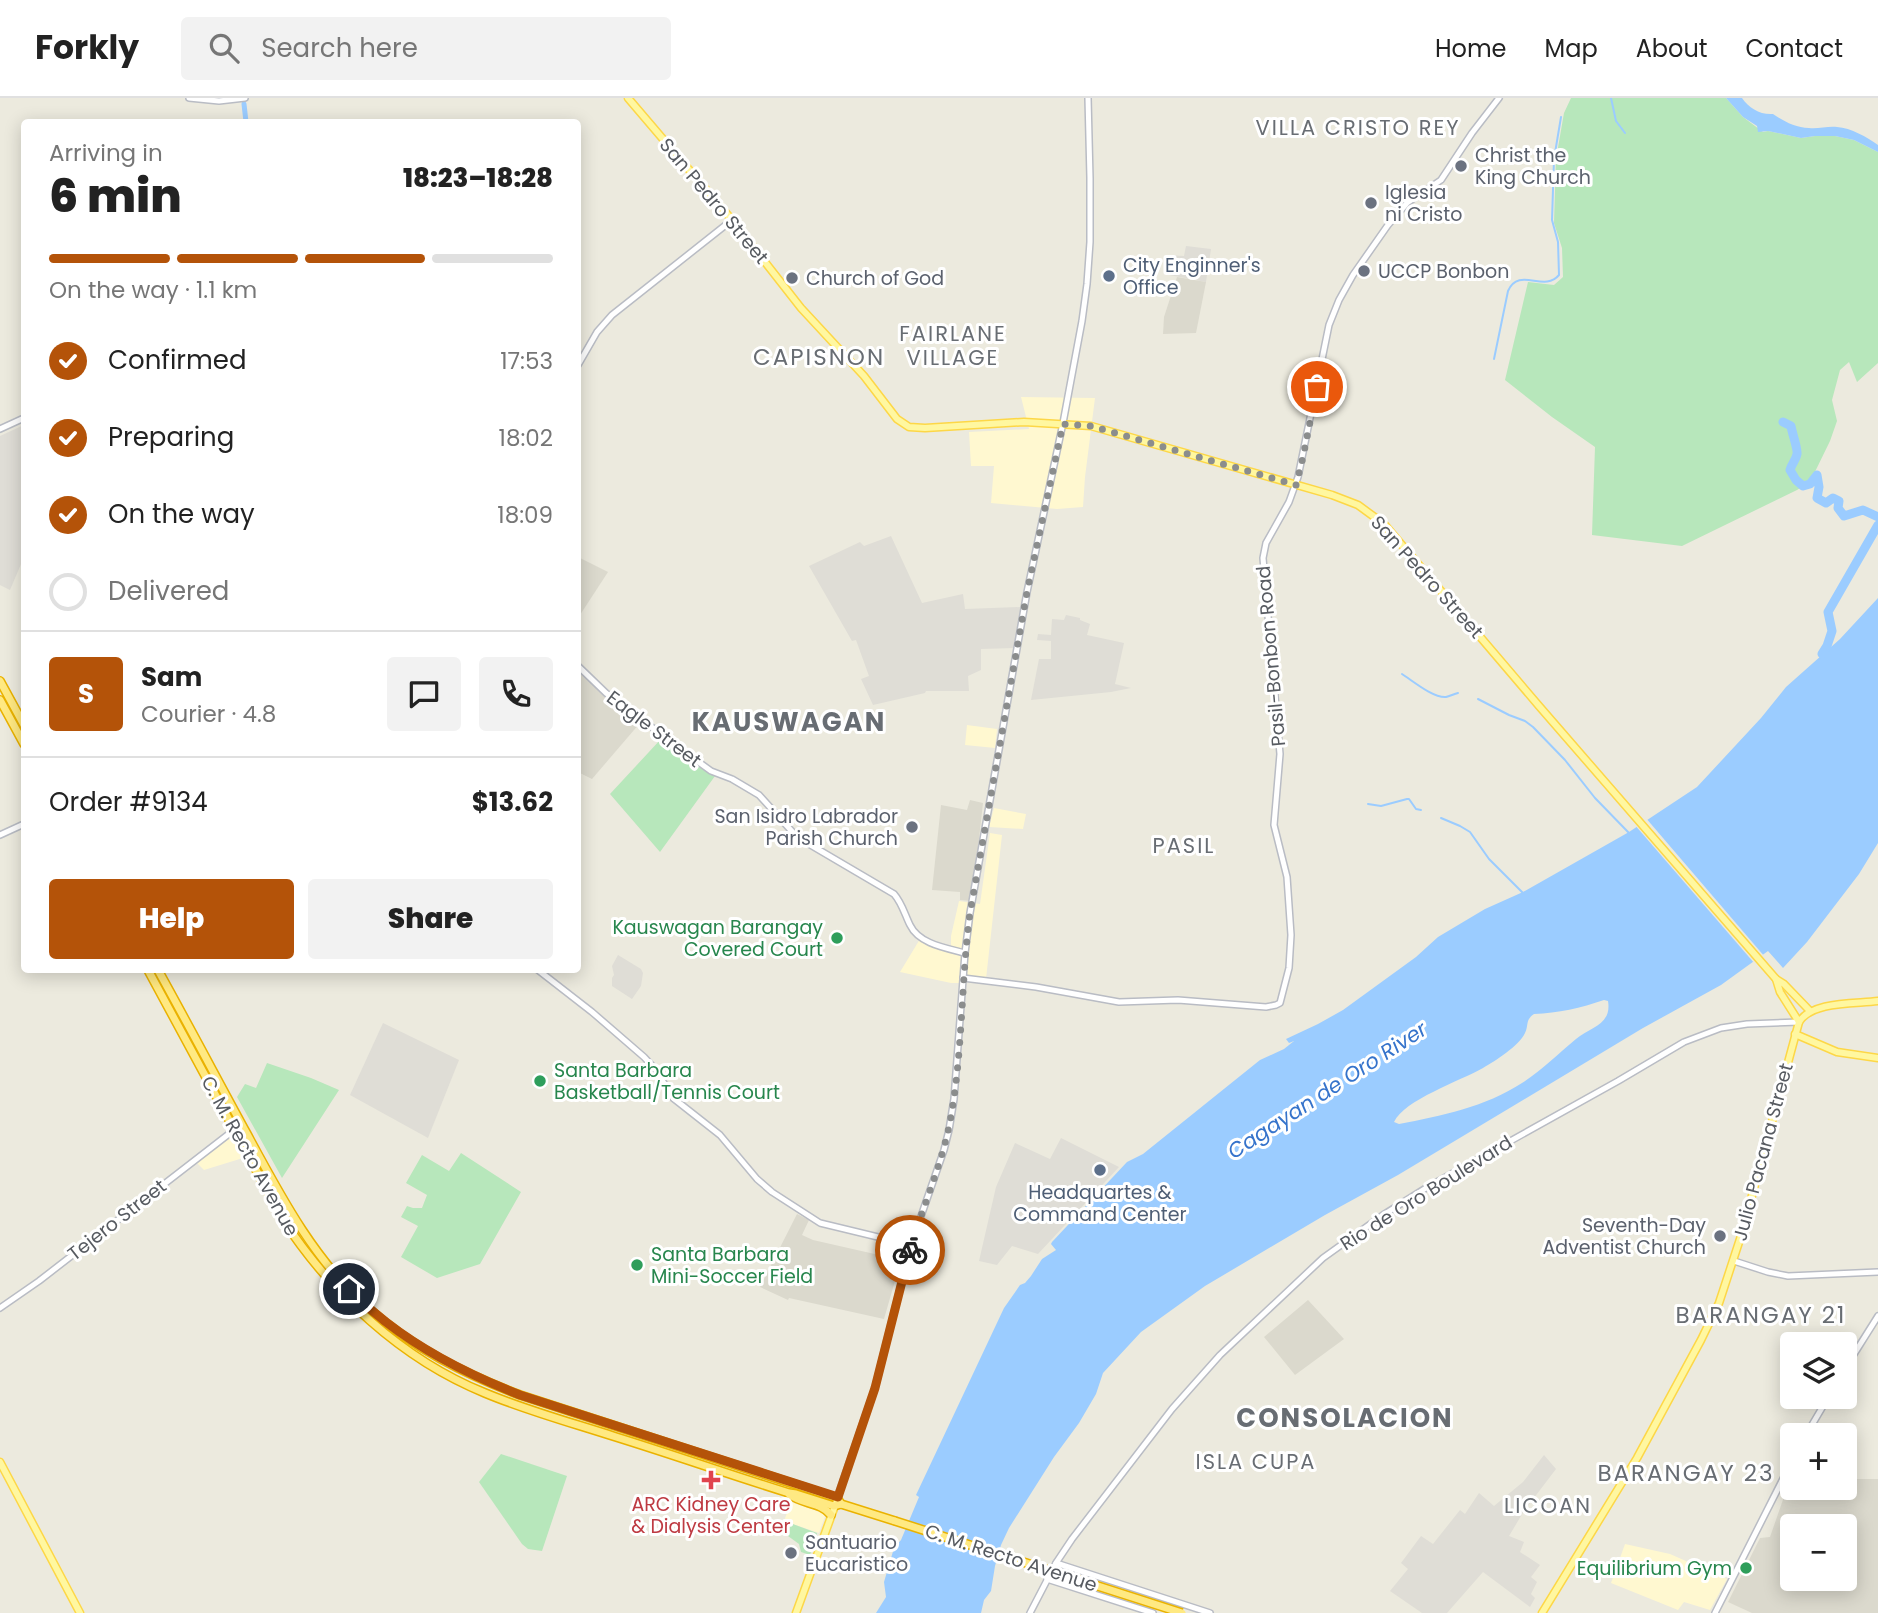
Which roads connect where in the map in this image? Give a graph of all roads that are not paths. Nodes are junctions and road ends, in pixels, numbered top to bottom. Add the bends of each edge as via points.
1 (189, 98) edge
2 (245, 98) edge
3 (628, 98) edge
4 (1088, 98) edge
5 (1499, 98) edge
6 (732, 220) junction
7 (581, 360) edge
8 (21, 419) edge
9 (1063, 424) junction
10 (0, 429) edge
11 (1296, 485) junction
12 (581, 669) edge
13 (0, 681) edge
14 (0, 700) edge
15 (21, 720) edge
16 (21, 738) edge
17 (21, 825) edge
18 (0, 835) edge
19 (965, 953) junction
20 (150, 973) edge
21 (160, 973) edge
22 (542, 973) edge
23 (963, 978) junction
24 (1775, 978) junction
25 (1878, 1001) edge
26 (1810, 1011) junction
27 (1799, 1022) junction
28 (1795, 1034) junction
29 (1878, 1058) edge
30 (233, 1130) junction
31 (271, 1178) junction
32 (262, 1182) junction
33 (276, 1188) junction
34 (267, 1193) junction
35 (911, 1245) junction
36 (1734, 1261) junction
37 (1878, 1272) edge
38 (0, 1308) edge
39 (1878, 1316) edge
40 (378, 1321) junction
41 (1857, 1349) edge
42 (629, 1430) junction
43 (626, 1440) junction
44 (714, 1457) junction
45 (0, 1462) edge
46 (710, 1468) junction
47 (1780, 1485) edge
48 (789, 1493) junction
49 (838, 1503) junction
50 (831, 1515) junction
51 (1056, 1563) junction
52 (1099, 1577) junction
53 (1047, 1579) junction
54 (1092, 1594) junction
55 (80, 1613) edge
56 (796, 1613) edge
57 (1030, 1613) edge
58 (1153, 1613) edge
59 (1182, 1613) edge
60 (1210, 1613) edge
61 (1542, 1613) edge
62 (1715, 1613) edge

1 - 2 street
3 - 6 main road, San Pedro Street
4 - 9 street via 1087,284
5 - 11 street, Pasil-Bonbon Road via 1441,180 1388,225 1339,300 1329,325
6 - 7 street via 607,320
6 - 9 main road, San Pedro Street via 901,423 925,428
8 - 10 street
9 - 11 main road, San Pedro Street via 1091,426
9 - 19 street via 1027,592
11 - 23 street, Pasil-Bonbon Road via 1263,558 1280,754 1274,825 1287,877 1291,935 1282,1000 1266,1007 1178,1000 1119,1002
11 - 24 main road, San Pedro Street via 1352,502 1384,524
12 - 19 street, Eagle Street via 606,693 711,771 759,795 797,837 894,894 919,938
13 - 15 highway
14 - 16 highway
17 - 18 street
19 - 23 street
20 - 30 highway, C. M. Recto Avenue
21 - 31 highway, C. M. Recto Avenue
22 - 35 street via 630,1044 656,1070 673,1098 723,1137 772,1192 820,1223
23 - 35 street via 950,1123
24 - 26 main road, San Pedro Street
24 - 27 main road, San Pedro Street
25 - 26 main road
26 - 27 main road, Julio Pacana Street
27 - 28 main road, Julio Pacana Street
27 - 51 street, Rio de Oro Boulevard via 1734,1026 1695,1036 1437,1181 1346,1241 1306,1273 1199,1377 1105,1493
28 - 29 main road via 1837,1052
28 - 36 main road, Julio Pacana Street
30 - 32 highway, C. M. Recto Avenue
30 - 38 street, Tejero Street
31 - 32 highway
31 - 33 highway, C. M. Recto Avenue
32 - 34 highway, C. M. Recto Avenue
33 - 34 highway
33 - 40 highway, C. M. Recto Avenue via 323,1260
34 - 40 highway, C. M. Recto Avenue via 305,1251 350,1303
35 - 49 street via 875,1388
36 - 37 street via 1788,1276
36 - 61 main road, Julio Pacana Street via 1701,1340 1618,1490
39 - 41 street
40 - 42 highway, C. M. Recto Avenue via 488,1383
40 - 43 highway, C. M. Recto Avenue via 395,1341 483,1392
42 - 43 highway
42 - 44 highway, C. M. Recto Avenue
43 - 46 highway, C. M. Recto Avenue
44 - 46 highway
44 - 49 highway, C. M. Recto Avenue
45 - 55 main road
46 - 48 highway, C. M. Recto Avenue
47 - 62 street
48 - 49 highway, C. M. Recto Avenue
48 - 50 highway
49 - 50 main road
49 - 59 highway, C. M. Recto Avenue, bridge
50 - 56 main road
51 - 52 street
51 - 53 street, Rio de Oro Boulevard
52 - 54 street
52 - 60 street
53 - 54 street
53 - 57 street, Rio de Oro Boulevard
54 - 58 street

